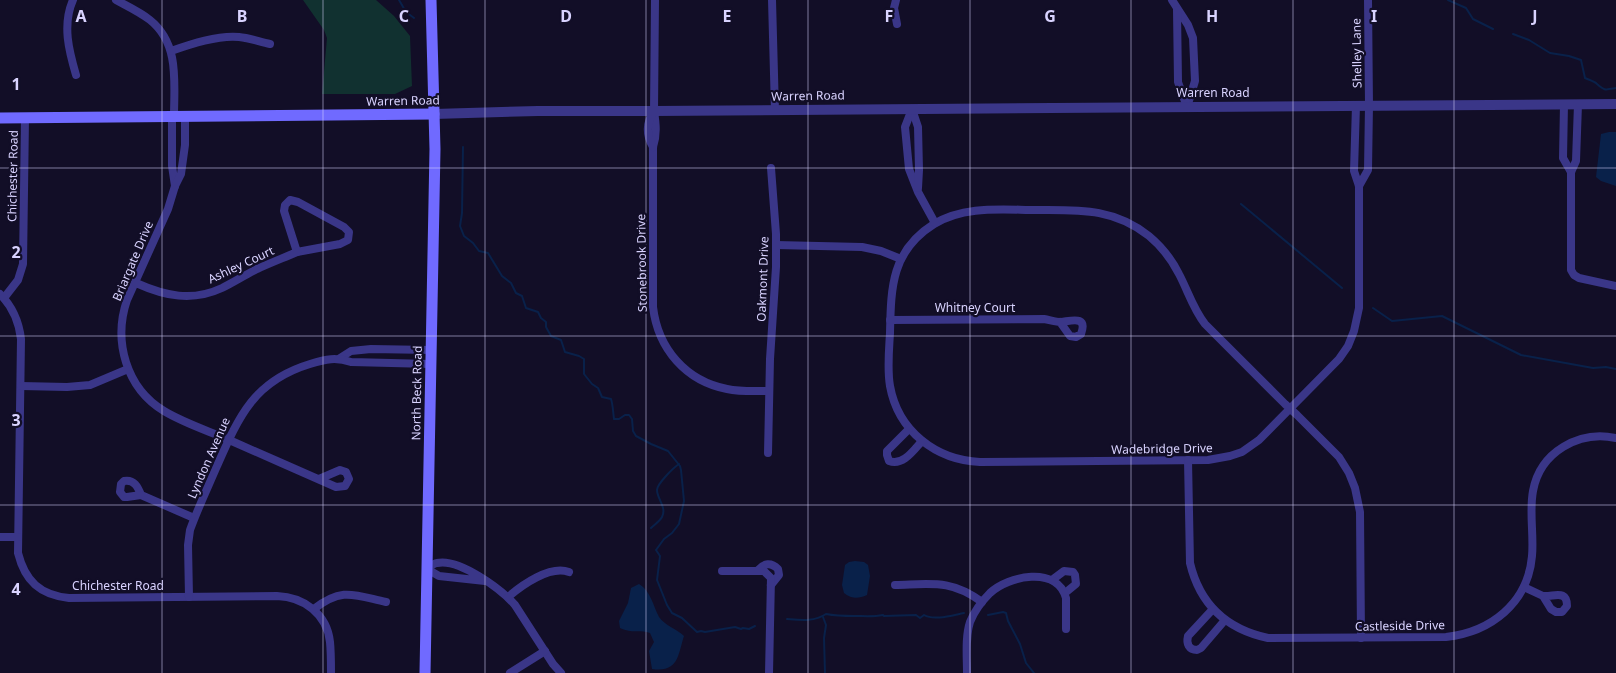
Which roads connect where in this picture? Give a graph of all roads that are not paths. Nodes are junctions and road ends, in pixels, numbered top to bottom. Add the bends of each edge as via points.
1 (73, 0) edge
2 (116, 0) edge
3 (431, 0) edge
4 (655, 0) edge
5 (772, 0) edge
6 (896, 0) edge
7 (1172, 0) edge
8 (1368, 0) edge
9 (1176, 8) junction
10 (897, 24) dead end
11 (270, 44) dead end
12 (171, 51) junction
13 (76, 75) dead end
14 (1564, 104) junction
15 (1578, 104) junction
16 (1616, 104) edge
17 (1356, 105) junction
18 (1369, 105) junction
19 (1187, 107) junction
20 (912, 108) junction
21 (775, 111) junction
22 (654, 112) junction
23 (434, 114) junction
24 (177, 117) junction
25 (0, 118) edge
26 (25, 118) junction
27 (771, 168) dead end
28 (1571, 172) junction
29 (175, 186) junction
30 (1359, 186) junction
31 (918, 192) junction
32 (935, 223) junction
33 (776, 245) junction
34 (297, 252) junction
35 (901, 259) junction
36 (136, 284) junction
37 (1616, 286) edge
38 (2, 296) edge
39 (890, 320) junction
40 (1060, 322) dead end
41 (431, 350) junction
42 (340, 358) junction
43 (431, 364) junction
44 (128, 369) junction
45 (21, 386) junction
46 (769, 391) junction
47 (1291, 409) junction
48 (909, 429) junction
49 (1616, 438) edge
50 (229, 440) junction
51 (922, 441) junction
52 (768, 453) dead end
53 (1188, 460) junction
54 (319, 479) dead end
55 (141, 495) dead end
56 (194, 518) junction
57 (0, 537) edge
58 (18, 537) junction
59 (427, 569) junction
60 (722, 571) dead end
61 (569, 572) dead end
62 (1052, 580) junction
63 (485, 581) junction
64 (895, 585) dead end
65 (1524, 587) junction
66 (1065, 593) junction
67 (1543, 596) dead end
68 (190, 597) junction
69 (508, 597) junction
70 (386, 602) dead end
71 (982, 602) junction
72 (314, 609) junction
73 (1213, 609) junction
74 (1225, 620) junction
75 (1066, 629) dead end
76 (1361, 638) junction
77 (545, 651) junction
78 (331, 673) edge
79 (424, 673) edge
80 (510, 673) edge
81 (561, 673) edge
82 (769, 673) edge
83 (967, 673) edge

1 - 13 street via 68,20 68,49
2 - 12 street, Briargate Drive via 156,26
3 - 23 main road, North Beck Road
4 - 22 street, Stonebrook Drive
5 - 21 street
6 - 10 street
7 - 9 street
8 - 18 street, Shelley Lane
9 - 19 street via 1178,82
9 - 19 street via 1188,25 1192,38 1195,80
11 - 12 street via 239,37
12 - 24 street, Briargate Drive
14 - 15 street, Warren Road
14 - 18 street, Warren Road
14 - 28 street via 1563,158
15 - 16 street, Warren Road
15 - 28 street via 1576,161
17 - 18 street, Warren Road
17 - 19 street, Warren Road
17 - 30 street, Wadebridge Drive via 1354,171
18 - 30 street, Wadebridge Drive via 1368,170
19 - 20 street, Warren Road
20 - 21 street, Warren Road
20 - 31 street via 918,126
20 - 31 street via 905,127 906,150
21 - 22 street, Warren Road
22 - 23 street, Warren Road
22 - 46 street, Stonebrook Drive via 653,308 659,336 677,362 700,380 730,390
23 - 24 main road, Warren Road
23 - 41 main road, North Beck Road
24 - 26 main road, Warren Road
24 - 29 street, Briargate Drive via 172,166
24 - 29 street, Briargate Drive via 185,145 183,167
25 - 26 main road, Warren Road
26 - 38 street, Chichester Road via 22,264 18,280
27 - 33 street, Oakmont Drive
28 - 37 street via 1570,270 1579,278
29 - 36 street, Briargate Drive
30 - 47 street, Wadebridge Drive via 1359,308 1354,331 1339,360
31 - 32 street
32 - 35 street, Wadebridge Drive via 915,239
32 - 47 street, Wadebridge Drive via 972,211 1066,210 1103,213 1129,223 1149,236 1168,256 1205,324
33 - 35 street via 862,247
33 - 46 street, Oakmont Drive
34 - 34 street, Ashley Court via 284,211 290,200 349,232 348,240 343,243
34 - 36 street, Ashley Court via 220,289 200,295 167,295
35 - 39 street, Wadebridge Drive via 892,287
36 - 44 street, Briargate Drive via 121,326 122,348
38 - 45 street, Chichester Road via 14,314 20,332
39 - 40 street, Whitney Court via 1044,319
39 - 48 street, Wadebridge Drive via 890,387
41 - 42 street, Lyndon Avenue via 371,349 351,351
41 - 43 main road, North Beck Road
42 - 43 street, Lyndon Avenue via 351,362
42 - 50 street, Lyndon Avenue via 304,366 263,389 245,408
43 - 59 main road, North Beck Road
44 - 45 street via 90,385
44 - 50 street, Briargate Drive via 142,391 159,408
45 - 58 street, Chichester Road
46 - 52 street, Oakmont Drive
47 - 53 street, Wadebridge Drive via 1242,452 1217,459
47 - 76 street, Wadebridge Drive via 1339,457 1355,488 1360,512
48 - 51 street, Wadebridge Drive
48 - 51 street via 888,451 889,462 900,462
49 - 65 street, Castleside Drive via 1574,440 1561,447 1543,466 1533,491 1532,556
50 - 54 street, Briargate Drive
50 - 56 street, Lyndon Avenue
51 - 53 street, Wadebridge Drive via 946,456 972,462
53 - 73 street, Castleside Drive via 1190,563 1199,589
55 - 56 street
56 - 68 street, Lyndon Avenue via 189,538
57 - 58 street
58 - 68 street, Chichester Road via 18,553 24,572 36,586 52,595 69,598
59 - 63 street via 439,576
59 - 63 street via 437,563 458,564
59 - 79 main road, North Beck Road
60 - 82 street via 758,570 770,575
61 - 69 street via 562,569 537,577
62 - 66 street
62 - 66 street via 1060,572 1068,571 1075,575 1076,584
62 - 71 street via 1018,579 991,592
63 - 69 street
64 - 71 street via 955,586
65 - 67 street
65 - 76 street, Castleside Drive via 1502,614 1488,625 1469,633 1446,637
66 - 75 street
68 - 72 street, Chichester Road via 285,596
69 - 77 street
70 - 72 street via 345,594 326,600
71 - 83 street via 970,623
72 - 78 street via 328,632
73 - 74 street, Castleside Drive
73 - 74 street via 1188,636 1190,648 1201,648
74 - 76 street, Castleside Drive via 1268,638
77 - 80 street
77 - 81 street

